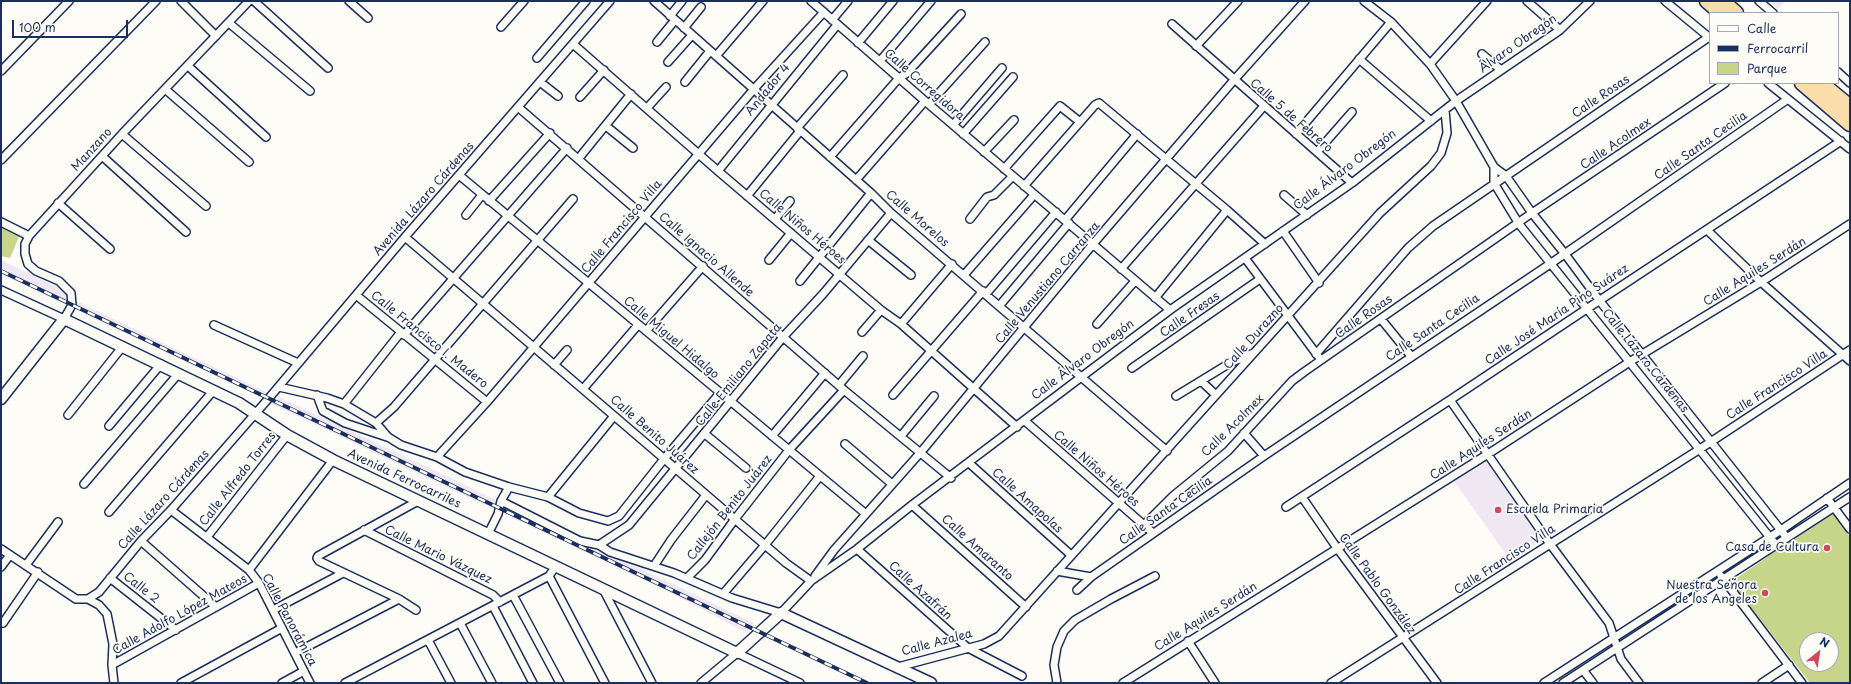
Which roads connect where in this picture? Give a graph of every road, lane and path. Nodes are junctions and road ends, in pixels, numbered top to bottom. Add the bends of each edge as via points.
1 (70, 1) edge
2 (156, 1) edge
3 (181, 1) edge
4 (249, 1) edge
5 (254, 1) edge
6 (349, 1) edge
7 (524, 1) edge
8 (610, 1) edge
9 (654, 1) edge
10 (682, 1) edge
11 (763, 1) edge
12 (811, 1) edge
13 (848, 1) edge
14 (893, 1) edge
15 (931, 1) edge
16 (1238, 1) edge
17 (1305, 1) edge
18 (1364, 1) edge
19 (1487, 1) edge
20 (1528, 1) edge
21 (1590, 1) edge
22 (1665, 1) edge
23 (1707, 1) edge
24 (1722, 1) edge
25 (1759, 1) edge
26 (584, 2) edge
27 (701, 6) dead end
28 (824, 12) junction
29 (1720, 12) edge
30 (1735, 12) edge
31 (1772, 12) edge
32 (961, 14) dead end
33 (368, 18) dead end
34 (672, 18) junction
35 (834, 22) junction
36 (1391, 22) junction
37 (229, 23) junction
38 (1172, 24) dead end
39 (501, 27) dead end
40 (684, 28) junction
41 (1560, 30) junction
42 (692, 35) junction
43 (216, 36) junction
44 (1709, 36) edge
45 (1709, 38) edge
46 (657, 42) dead end
47 (985, 42) dead end
48 (858, 43) junction
49 (573, 44) junction
50 (1196, 46) junction
51 (713, 54) junction
52 (1482, 54) dead end
53 (537, 58) dead end
54 (1359, 59) junction
55 (880, 61) junction
56 (668, 62) dead end
57 (1430, 64) junction
58 (188, 66) junction
59 (328, 68) dead end
60 (1002, 68) dead end
61 (604, 70) junction
62 (1501, 70) junction
63 (1, 71) edge
64 (1839, 73) edge
65 (843, 75) dead end
66 (1013, 77) dead end
67 (899, 78) junction
68 (1234, 80) junction
69 (540, 82) junction
70 (685, 82) dead end
71 (1850, 83) edge
72 (1724, 84) edge
73 (1769, 84) edge
74 (1803, 84) edge
75 (1821, 84) edge
76 (666, 87) dead end
77 (165, 89) junction
78 (754, 89) junction
79 (310, 91) dead end
80 (631, 94) junction
81 (558, 96) dead end
82 (580, 97) dead end
83 (1788, 99) junction
84 (1456, 101) junction
85 (927, 103) junction
86 (770, 104) junction
87 (1264, 106) junction
88 (518, 107) junction
89 (1850, 107) edge
90 (647, 108) junction
91 (1445, 110) junction
92 (1352, 112) dead end
93 (1014, 120) dead end
94 (1431, 121) junction
95 (1080, 122) junction
96 (1850, 124) edge
97 (953, 125) junction
98 (606, 126) junction
99 (798, 130) junction
100 (550, 133) junction
101 (122, 134) junction
102 (963, 134) junction
103 (1137, 134) junction
104 (1296, 134) junction
105 (266, 137) dead end
106 (1841, 141) junction
107 (567, 148) junction
108 (633, 148) dead end
109 (1850, 149) edge
110 (984, 152) junction
111 (1317, 152) junction
112 (699, 153) junction
113 (102, 156) junction
114 (830, 157) junction
115 (579, 158) junction
116 (1, 160) edge
117 (1167, 160) junction
118 (249, 162) dead end
119 (1494, 167) junction
120 (1004, 169) junction
121 (718, 171) junction
122 (459, 175) junction
123 (1013, 176) junction
124 (1506, 176) junction
125 (856, 180) junction
126 (1352, 183) junction
127 (1494, 183) junction
128 (1195, 184) junction
129 (1024, 186) junction
130 (871, 193) junction
131 (482, 195) junction
132 (1034, 195) junction
133 (1284, 195) dead end
134 (747, 196) junction
135 (573, 199) dead end
136 (489, 201) junction
137 (790, 201) dead end
138 (58, 203) junction
139 (206, 206) dead end
140 (1227, 210) junction
141 (1056, 212) junction
142 (891, 213) junction
143 (1532, 213) junction
144 (466, 215) dead end
145 (1307, 215) junction
146 (507, 216) junction
147 (646, 216) junction
148 (775, 219) junction
149 (970, 219) dead end
150 (1, 222) edge
151 (1067, 222) junction
152 (1519, 224) junction
153 (1850, 224) edge
154 (1707, 230) junction
155 (1283, 231) junction
156 (186, 232) dead end
157 (791, 233) junction
158 (29, 236) junction
159 (405, 237) junction
160 (868, 240) junction
161 (537, 241) junction
162 (1093, 244) junction
163 (1265, 244) junction
164 (110, 249) dead end
165 (1565, 254) junction
166 (819, 257) junction
167 (1245, 258) junction
168 (769, 260) dead end
169 (952, 264) junction
170 (1550, 264) junction
171 (703, 266) junction
172 (1121, 268) junction
173 (840, 273) junction
174 (912, 275) dead end
175 (964, 275) junction
176 (454, 278) junction
177 (1260, 279) junction
178 (800, 281) dead end
179 (1135, 281) junction
180 (1760, 282) junction
181 (1319, 283) junction
182 (588, 284) junction
183 (1, 290) edge
184 (984, 292) junction
185 (356, 295) junction
186 (1155, 298) junction
187 (1599, 300) junction
188 (484, 304) junction
189 (1000, 305) junction
190 (1588, 308) junction
191 (881, 310) junction
192 (1170, 310) junction
193 (1287, 317) junction
194 (64, 319) junction
195 (1381, 319) junction
196 (901, 324) junction
197 (1097, 324) dead end
198 (214, 325) dead end
199 (638, 325) junction
200 (1025, 328) junction
201 (646, 331) junction
202 (862, 332) dead end
203 (403, 333) junction
204 (784, 336) junction
205 (123, 346) junction
206 (534, 347) junction
207 (566, 350) dead end
208 (930, 350) junction
209 (1850, 350) edge
210 (1254, 352) junction
211 (1316, 354) junction
212 (1642, 355) junction
213 (1843, 355) junction
214 (862, 356) dead end
215 (1411, 356) junction
216 (434, 359) junction
217 (1321, 360) junction
218 (1630, 361) junction
219 (1850, 362) edge
220 (298, 363) junction
221 (161, 364) junction
222 (554, 364) junction
223 (1132, 368) dead end
224 (179, 373) junction
225 (825, 373) junction
226 (1082, 378) junction
227 (1201, 381) junction
228 (279, 387) junction
229 (841, 387) junction
230 (973, 388) junction
231 (583, 389) junction
232 (214, 390) junction
233 (720, 393) junction
234 (317, 395) junction
235 (892, 395) dead end
236 (1216, 395) junction
237 (934, 396) dead end
238 (1176, 396) dead end
239 (1, 399) edge
240 (1450, 400) junction
241 (487, 402) junction
242 (731, 402) junction
243 (344, 404) junction
244 (255, 412) junction
245 (68, 415) dead end
246 (614, 416) junction
247 (1025, 421) junction
248 (376, 423) junction
249 (109, 426) dead end
250 (1017, 427) junction
251 (1244, 433) junction
252 (705, 434) junction
253 (287, 435) junction
254 (772, 436) junction
255 (901, 436) junction
256 (388, 437) junction
257 (1711, 442) junction
258 (845, 444) dead end
259 (1700, 449) junction
260 (789, 450) junction
261 (1167, 451) junction
262 (921, 452) junction
263 (1488, 454) junction
264 (1264, 456) junction
265 (437, 457) junction
266 (664, 459) junction
267 (333, 460) junction
268 (969, 464) junction
269 (746, 468) dead end
270 (676, 469) junction
271 (820, 476) junction
272 (951, 478) junction
273 (1850, 483) edge
274 (84, 484) dead end
275 (892, 484) junction
276 (509, 487) junction
277 (706, 495) junction
278 (1302, 496) junction
279 (548, 497) junction
280 (1827, 498) junction
281 (1850, 498) edge
282 (418, 501) junction
283 (501, 501) junction
284 (1118, 502) junction
285 (912, 505) junction
286 (1286, 507) dead end
287 (1834, 508) junction
288 (171, 510) junction
289 (109, 512) dead end
290 (866, 514) junction
291 (734, 519) junction
292 (58, 522) dead end
293 (1144, 525) junction
294 (1850, 528) edge
295 (364, 530) junction
296 (1781, 530) junction
297 (1153, 533) junction
298 (488, 534) junction
299 (207, 537) junction
300 (1770, 537) junction
301 (1788, 538) junction
302 (141, 541) junction
303 (1550, 544) junction
304 (598, 545) junction
305 (765, 545) junction
306 (1776, 545) junction
307 (1337, 548) junction
308 (1, 549) edge
309 (857, 549) junction
310 (10, 555) junction
311 (1071, 555) junction
312 (26, 565) junction
313 (556, 566) junction
314 (654, 566) junction
315 (1, 568) edge
316 (249, 570) junction
317 (1057, 571) junction
318 (1718, 571) junction
319 (38, 572) junction
320 (343, 573) junction
321 (549, 576) junction
322 (1155, 576) dead end
323 (1091, 577) junction
324 (110, 578) junction
325 (687, 578) junction
326 (1723, 580) junction
327 (811, 581) junction
328 (259, 583) junction
329 (602, 588) junction
330 (1077, 590) dead end
331 (723, 594) junction
332 (513, 595) junction
333 (88, 599) junction
334 (399, 599) junction
335 (500, 602) junction
336 (493, 606) junction
337 (216, 607) junction
338 (1026, 607) junction
339 (273, 610) junction
340 (416, 610) dead end
341 (782, 613) junction
342 (3, 623) dead end
343 (460, 623) junction
344 (282, 628) junction
345 (176, 630) junction
346 (1614, 636) junction
347 (1403, 638) junction
348 (428, 640) junction
349 (1188, 641) junction
350 (968, 648) junction
351 (1617, 648) junction
352 (294, 653) junction
353 (737, 653) junction
354 (1788, 665) junction
355 (112, 666) junction
356 (898, 667) junction
357 (1583, 670) junction
358 (304, 671) junction
359 (1022, 676) dead end
360 (447, 682) edge
361 (114, 683) edge
362 (180, 683) edge
363 (282, 683) edge
364 (310, 683) edge
365 (345, 683) edge
366 (492, 683) edge
367 (533, 683) edge
368 (560, 683) edge
369 (605, 683) edge
370 (652, 683) edge
371 (701, 683) edge
372 (800, 683) edge
373 (932, 683) edge
374 (1057, 683) edge
375 (1123, 683) edge
376 (1215, 683) edge
377 (1331, 683) edge
378 (1437, 683) edge
379 (1544, 683) edge
380 (1563, 683) edge
381 (1593, 683) edge
382 (1639, 683) edge
383 (1762, 683) edge
384 (1802, 683) edge

1 - 63 street
2 - 116 street
3 - 43 street
4 - 37 street, Manzano
5 - 59 street
6 - 33 street
7 - 39 street
8 - 49 street, Avenida Lázaro Cárdenas
9 - 34 street, Calle Morelos
10 - 34 street
11 - 51 street
12 - 28 street, Calle Corregidora
13 - 35 street, Andador 4
14 - 48 street
15 - 55 street
16 - 50 street
17 - 68 street, Calle Venustiano Carranza
18 - 36 street, Calle Lázaro Cárdenas
19 - 57 street
20 - 41 street
21 - 41 street, Álvaro Obregón
22 - 44 street
23 - 29 highway
24 - 30 highway
25 - 31 street
26 - 53 street
27 - 40 street
28 - 35 street, Calle Corregidora
28 - 78 street, Calle Francisco Villa
32 - 67 street via 907,73
34 - 40 street, Calle Morelos
34 - 46 street
35 - 48 street, Calle Corregidora
35 - 86 street, Andador 4
36 - 54 street
36 - 57 street, Calle Lázaro Cárdenas
37 - 43 street, Manzano
37 - 79 street
38 - 50 street, Calle 5 de Febrero
40 - 42 street, Calle Morelos
41 - 62 street, Álvaro Obregón
42 - 51 street, Calle Morelos
42 - 56 street
43 - 58 street, Manzano
45 - 124 street, Calle Rosas
47 - 85 street
48 - 55 street, Calle Corregidora
49 - 61 street, Calle Niños Héroes
49 - 69 street, Avenida Lázaro Cárdenas
50 - 68 street, Calle 5 de Febrero
51 - 70 street
51 - 78 street, Calle Morelos
52 - 62 street
54 - 94 street
54 - 104 street
55 - 67 street, Calle Corregidora
57 - 84 street, Calle Lázaro Cárdenas
58 - 77 street, Manzano
58 - 105 street
60 - 97 street
61 - 80 street, Calle Niños Héroes
61 - 82 street
62 - 84 street, Álvaro Obregón
64 - 71 street
65 - 99 street
66 - 102 street
67 - 85 street, Calle Corregidora
67 - 114 street
68 - 87 street, Calle 5 de Febrero
68 - 117 street, Calle Venustiano Carranza
69 - 81 street
69 - 88 street, Avenida Lázaro Cárdenas
72 - 143 street, Calle Acolmex
73 - 83 street
74 - 96 highway
75 - 89 highway
76 - 90 street
77 - 101 street, Manzano
77 - 118 street
78 - 86 street, Calle Morelos
78 - 112 street, Calle Francisco Villa
80 - 90 street, Calle Niños Héroes
80 - 98 street
83 - 106 street
83 - 165 street, Calle Santa Cecilia
84 - 91 street, Calle Álvaro Obregón
84 - 119 street, Calle Lázaro Cárdenas
85 - 97 street, Calle Corregidora
85 - 125 street
86 - 99 street, Calle Morelos
86 - 121 street, Andador 4
87 - 104 street, Calle 5 de Febrero
87 - 128 street
88 - 100 street, Calle Ignacio Allende
88 - 122 street, Avenida Lázaro Cárdenas
90 - 112 street, Calle Niños Héroes
91 - 94 street, Calle Álvaro Obregón
91 - 181 street, Calle Durazno via 1447,133 1441,153 1431,166 1380,213
92 - 111 street
93 - 110 street
94 - 126 street, Calle Álvaro Obregón
95 - 103 street via 1099,103
95 - 120 street via 1060,106
95 - 129 street
97 - 102 street, Calle Corregidora
98 - 108 street
98 - 115 street
99 - 114 street, Calle Morelos
99 - 134 street
100 - 107 street, Calle Ignacio Allende
100 - 136 street
101 - 113 street, Manzano
101 - 139 street
102 - 110 street, Calle Corregidora
103 - 117 street
103 - 151 street
104 - 111 street, Calle 5 de Febrero
106 - 109 street
106 - 154 street, Calle José María Pino Suárez
107 - 115 street, Calle Ignacio Allende
107 - 146 street
110 - 120 street, Calle Corregidora
111 - 126 street, Calle 5 de Febrero
112 - 121 street, Calle Niños Héroes
112 - 147 street, Calle Francisco Villa
113 - 138 street, Manzano
113 - 156 street
114 - 125 street, Calle Morelos
115 - 147 street, Calle Ignacio Allende
117 - 128 street
117 - 162 street, Calle Venustiano Carranza
119 - 124 street, Calle Lázaro Cárdenas
119 - 127 street, Calle Lázaro Cárdenas
120 - 123 street, Calle Corregidora
121 - 134 street, Calle Niños Héroes
122 - 131 street, Calle Miguel Hidalgo
122 - 159 street, Avenida Lázaro Cárdenas
123 - 129 street, Calle Corregidora
123 - 149 street via 997,193 987,197
124 - 127 street, Calle Rosas
124 - 143 street, Calle Lázaro Cárdenas
125 - 130 street, Calle Morelos
126 - 145 street, Calle Álvaro Obregón
127 - 152 street, Calle Lázaro Cárdenas
127 - 211 street, Calle Rosas via 1433,226 1408,248
128 - 140 street
128 - 172 street
129 - 132 street, Calle Corregidora
130 - 142 street, Calle Morelos
130 - 166 street
131 - 136 street, Calle Miguel Hidalgo
131 - 144 street
132 - 141 street, Calle Corregidora
132 - 175 street
133 - 145 street
134 - 148 street, Calle Niños Héroes
135 - 161 street
136 - 146 street, Calle Miguel Hidalgo
137 - 148 street
138 - 158 street, Manzano
138 - 164 street
140 - 163 street
140 - 186 street
141 - 151 street, Calle Corregidora
141 - 184 street
142 - 160 street, Calle Emiliano Zapata
142 - 169 street, Calle Morelos
143 - 152 street, Calle Acolmex
143 - 165 street, Calle Lázaro Cárdenas
145 - 155 street, Calle Álvaro Obregón
146 - 161 street, Calle Miguel Hidalgo
146 - 176 street
147 - 171 street, Calle Ignacio Allende
147 - 182 street, Calle Francisco Villa
148 - 157 street, Calle Niños Héroes
150 - 158 street
151 - 162 street, Calle Corregidora
151 - 189 street
152 - 170 street, Calle Lázaro Cárdenas
152 - 195 street, Calle Rosas
153 - 180 street, Calle Aquiles Serdán
154 - 180 street
154 - 187 street, Calle José María Pino Suárez
155 - 163 street, Calle Álvaro Obregón
155 - 181 street
157 - 166 street, Calle Niños Héroes
157 - 168 street
158 - 194 street via 25,244 28,264 36,271 59,281 71,293 72,305
159 - 176 street, Calle Benito Juárez
159 - 185 street, Avenida Lázaro Cárdenas
160 - 173 street, Calle Emiliano Zapata
160 - 174 street
161 - 182 street, Calle Miguel Hidalgo
161 - 188 street
162 - 172 street, Calle Corregidora
162 - 200 street, Calle Venustiano Carranza
163 - 167 street, Calle Álvaro Obregón
165 - 170 street, Calle Santa Cecilia
165 - 187 street, Calle Lázaro Cárdenas
166 - 173 street, Calle Niños Héroes
166 - 178 street
167 - 177 street
167 - 192 street, Calle Álvaro Obregón
169 - 175 street, Calle Morelos
169 - 196 street
170 - 190 street, Calle Lázaro Cárdenas
170 - 215 street, Calle Santa Cecilia
171 - 201 street
171 - 204 street, Calle Ignacio Allende
172 - 179 street, Calle Corregidora
173 - 191 street, Calle Niños Héroes
173 - 204 street, Calle Emiliano Zapata
175 - 184 street, Calle Morelos
176 - 188 street, Calle Benito Juárez
176 - 203 street
177 - 193 street
177 - 223 street, Calle Fresas
179 - 186 street, Calle Corregidora
179 - 197 street
180 - 212 street, Calle Aquiles Serdán
180 - 213 street
181 - 193 street, Calle Durazno
182 - 199 street, Calle Miguel Hidalgo
182 - 206 street, Calle Francisco Villa
183 - 194 street
184 - 189 street, Calle Morelos
184 - 208 street
185 - 203 street, Calle Francisco I. Madero
185 - 220 street, Avenida Lázaro Cárdenas
186 - 192 street, Calle Corregidora
187 - 190 street, Calle José María Pino Suárez
187 - 212 street, Calle Lázaro Cárdenas
188 - 206 street, Calle Benito Juárez
188 - 216 street
189 - 200 street, Calle Morelos
190 - 218 street, Calle Lázaro Cárdenas
190 - 240 street, Calle José María Pino Suárez
191 - 196 street, Calle Niños Héroes
191 - 202 street
192 - 226 street, Calle Álvaro Obregón
193 - 210 street, Calle Durazno
193 - 211 street
194 - 205 street, Avenida Ferrocarriles
194 - 239 street
195 - 215 street
195 - 217 street, Calle Rosas
196 - 208 street, Calle Niños Héroes
198 - 220 street
199 - 201 street, Calle Miguel Hidalgo
199 - 231 street
200 - 226 street, Calle Morelos
200 - 230 street, Calle Venustiano Carranza
201 - 233 street, Calle Miguel Hidalgo
203 - 216 street, Calle Francisco I. Madero
203 - 243 street
204 - 225 street, Calle Ignacio Allende
204 - 242 street, Calle Emiliano Zapata
205 - 221 street, Avenida Ferrocarriles
205 - 245 street
206 - 222 street, Calle Benito Juárez
206 - 241 street, Calle Francisco Villa
207 - 222 street
208 - 230 street, Calle Niños Héroes
208 - 235 street
209 - 213 street, Calle Francisco Villa
210 - 227 street
210 - 236 street, Calle Durazno
211 - 217 street
212 - 218 street, Calle Aquiles Serdán
212 - 257 street, Calle Lázaro Cárdenas
213 - 219 street
213 - 257 street, Calle Francisco Villa
214 - 229 street, Callejón Benito Juárez
215 - 264 street, Calle Santa Cecilia
216 - 241 street, Calle Francisco I. Madero
216 - 248 street via 394,407
217 - 251 street, Calle Acolmex via 1292,381
218 - 259 street, Calle Lázaro Cárdenas
218 - 263 street, Calle Aquiles Serdán
220 - 228 street, Avenida Lázaro Cárdenas
221 - 224 street, Avenida Ferrocarriles
221 - 249 street
222 - 231 street, Calle Benito Juárez
224 - 232 street, Avenida Ferrocarriles
224 - 274 street
225 - 229 street, Calle Ignacio Allende
225 - 254 street
226 - 247 street, Calle Álvaro Obregón
226 - 261 street, Calle Morelos
227 - 236 street
227 - 238 street
228 - 234 street
228 - 244 street, Avenida Lázaro Cárdenas
229 - 255 street, Calle Ignacio Allende
229 - 260 street, Callejón Benito Juárez
230 - 250 street, Calle Niños Héroes
230 - 262 street, Calle Venustiano Carranza
231 - 246 street, Calle Benito Juárez
232 - 244 street, Avenida Ferrocarriles
232 - 289 street
233 - 242 street, Calle Miguel Hidalgo
233 - 266 street
234 - 243 street
234 - 256 street via 323,411 345,423
236 - 261 street, Calle Durazno
237 - 255 street
240 - 263 street
240 - 278 street, Calle José María Pino Suárez
241 - 265 street, Calle Francisco Villa
242 - 252 street, Calle Emiliano Zapata
242 - 254 street, Calle Miguel Hidalgo
243 - 248 street
244 - 253 street, Avenida Ferrocarriles
244 - 288 street, Calle Lázaro Cárdenas
246 - 266 street, Calle Benito Juárez
246 - 279 street
247 - 250 street, Calle Álvaro Obregón
247 - 284 street, Calle Niños Héroes
248 - 256 street
250 - 268 street, Calle Álvaro Obregón
251 - 264 street
251 - 293 street, Calle Acolmex via 1228,451 1173,496
252 - 269 street
252 - 270 street, Calle Emiliano Zapata
253 - 267 street, Avenida Ferrocarriles
253 - 299 street, Calle Alfredo Torres
254 - 260 street, Calle Miguel Hidalgo
255 - 262 street, Calle Ignacio Allende
256 - 265 street via 401,445
257 - 259 street, Calle Francisco Villa
257 - 296 street, Calle Lázaro Cárdenas
258 - 275 street
259 - 300 street, Calle Lázaro Cárdenas
259 - 303 street, Calle Francisco Villa
260 - 271 street, Calle Miguel Hidalgo
260 - 291 street, Callejón Benito Juárez
261 - 284 street, Calle Durazno
262 - 272 street, Calle Ignacio Allende
262 - 275 street, Calle Venustiano Carranza
263 - 303 street
263 - 307 street, Calle Aquiles Serdán
264 - 297 street, Calle Santa Cecilia
265 - 276 street via 465,472
266 - 270 street, Calle Benito Juárez
266 - 279 street via 614,519 579,513
267 - 282 street, Avenida Ferrocarriles
267 - 316 street
268 - 272 street, Calle Álvaro Obregón
268 - 311 street, Calle Amapolas
270 - 277 street, Calle Benito Juárez
270 - 304 street, Calle Emiliano Zapata via 629,525
271 - 290 street, Calle Miguel Hidalgo
271 - 305 street
272 - 285 street, Calle Álvaro Obregón
273 - 280 street
275 - 290 street, Calle Venustiano Carranza
276 - 279 street
276 - 283 street
277 - 291 street, Calle Benito Juárez
277 - 314 street
278 - 286 street, Calle José María Pino Suárez
278 - 307 street, Calle Pablo González
280 - 287 street
280 - 296 street
281 - 287 street
282 - 295 street
282 - 298 street, Avenida Ferrocarriles
283 - 298 street
283 - 304 street via 580,541
284 - 293 street, Calle Niños Héroes
284 - 311 street, Calle Durazno
285 - 309 street, Calle Álvaro Obregón
285 - 338 street, Calle Amaranto
287 - 294 street
287 - 301 street
288 - 299 street, Calle Panorámica
288 - 302 street, Calle Lázaro Cárdenas
290 - 327 street, Calle Venustiano Carranza
291 - 305 street, Calle Benito Juárez
291 - 325 street, Callejón Benito Juárez via 705,560
292 - 312 street
293 - 297 street, Calle Niños Héroes
295 - 320 street via 317,558 318,561
295 - 335 street, Calle Mario Vázquez via 493,595
296 - 300 street
296 - 301 street, Calle Lázaro Cárdenas
297 - 323 street, Calle Santa Cecilia
298 - 313 street, Avenida Ferrocarriles
299 - 316 street, Calle Panorámica
300 - 306 street, Calle Lázaro Cárdenas
300 - 318 street
301 - 306 street
302 - 324 street, Calle Lázaro Cárdenas
302 - 337 street
303 - 346 street via 1609,623
303 - 347 street, Calle Francisco Villa
304 - 314 street via 610,552
305 - 327 street, Calle Benito Juárez
305 - 331 street
306 - 326 street
307 - 347 street, Calle Pablo González
307 - 349 street, Calle Aquiles Serdán
308 - 310 street
309 - 327 street, Calle Álvaro Obregón
309 - 350 street, Calle Azafrán
310 - 312 street
310 - 315 street
311 - 317 street, Calle Durazno
312 - 319 street
313 - 321 street
313 - 329 street, Avenida Ferrocarriles
314 - 325 street
316 - 328 street, Calle Panorámica
317 - 323 street
317 - 338 street, Calle Azalea
318 - 326 street
318 - 346 street
319 - 333 street via 76,598
319 - 342 street
320 - 334 street
320 - 339 street
321 - 332 street
321 - 369 street
322 - 374 street via 1075,620 1064,631 1057,647 1054,665
323 - 330 street, Calle Santa Cecilia
324 - 333 street, Calle Lázaro Cárdenas via 99,592
324 - 345 street, Calle 2
325 - 331 street
326 - 351 street
326 - 354 street
327 - 341 street, Calle Álvaro Obregón
328 - 337 street, Calle Adolfo López Mateos
328 - 339 street, Calle Panorámica
329 - 353 street, Avenida Ferrocarriles
329 - 370 street
331 - 341 street
332 - 335 street
332 - 368 street
333 - 355 street via 99,605 107,614 113,644
334 - 340 street
334 - 352 street
335 - 336 street
336 - 343 street
336 - 367 street
337 - 345 street, Calle Adolfo López Mateos
338 - 350 street, Calle Azalea via 999,636 984,644
339 - 344 street, Calle Panorámica
341 - 353 street, Calle Álvaro Obregón
341 - 356 street, Calle Azalea
343 - 348 street
343 - 366 street
344 - 352 street, Calle Panorámica
344 - 362 street
345 - 355 street, Calle Adolfo López Mateos
346 - 351 street
346 - 379 street
347 - 377 street, Calle Francisco Villa
347 - 378 street, Calle Pablo González
348 - 360 street
348 - 365 street
349 - 375 street, Calle Aquiles Serdán
349 - 376 street
350 - 356 street, Calle Azalea
350 - 359 street, Calle Azafrán
351 - 357 street
351 - 382 street via 1621,659
352 - 358 street, Calle Panorámica
353 - 371 street
353 - 372 street
354 - 383 street
354 - 384 street
355 - 361 street
356 - 373 street
357 - 380 street
357 - 381 street
358 - 363 street
358 - 364 street, Calle Panorámica

